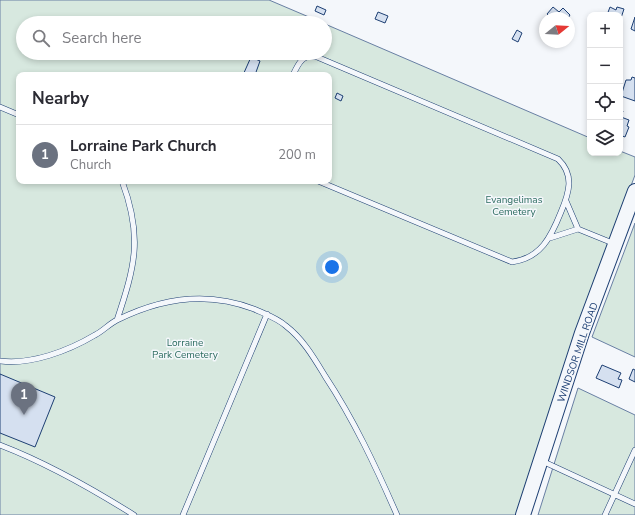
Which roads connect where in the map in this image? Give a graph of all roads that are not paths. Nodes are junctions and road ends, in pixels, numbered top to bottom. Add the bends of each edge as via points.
1 (302, 60) edge
2 (324, 60) edge
3 (294, 72) edge
4 (0, 107) edge
5 (16, 114) edge
6 (123, 184) edge
7 (325, 184) edge
8 (635, 191) edge
9 (566, 201) junction
10 (578, 229) junction
11 (550, 238) junction
12 (616, 244) junction
13 (267, 314) junction
14 (117, 320) junction
15 (0, 361) edge
16 (0, 446) edge
17 (634, 454) edge
18 (541, 460) junction
19 (614, 495) junction
20 (635, 504) edge
21 (134, 515) edge
22 (183, 515) edge
23 (398, 515) edge
24 (523, 515) edge
25 (605, 515) edge

1 - 3 lane
2 - 9 lane via 558,159 564,165 570,181
4 - 5 lane
6 - 14 lane via 129,201 135,243 134,263
7 - 11 lane via 512,262 537,252
8 - 12 main road, WINDSOR MILL ROAD
9 - 10 lane
9 - 11 lane
10 - 11 lane
10 - 12 lane
12 - 18 main road, WINDSOR MILL ROAD via 582,333
13 - 14 lane via 226,300 191,298 175,299
13 - 22 lane
13 - 23 lane via 286,325 322,371 354,422
14 - 15 lane via 76,345 45,356 12,362
16 - 21 lane via 26,455 75,479
17 - 19 lane
18 - 19 lane
18 - 24 main road, WINDSOR MILL ROAD
19 - 20 lane
19 - 25 lane

